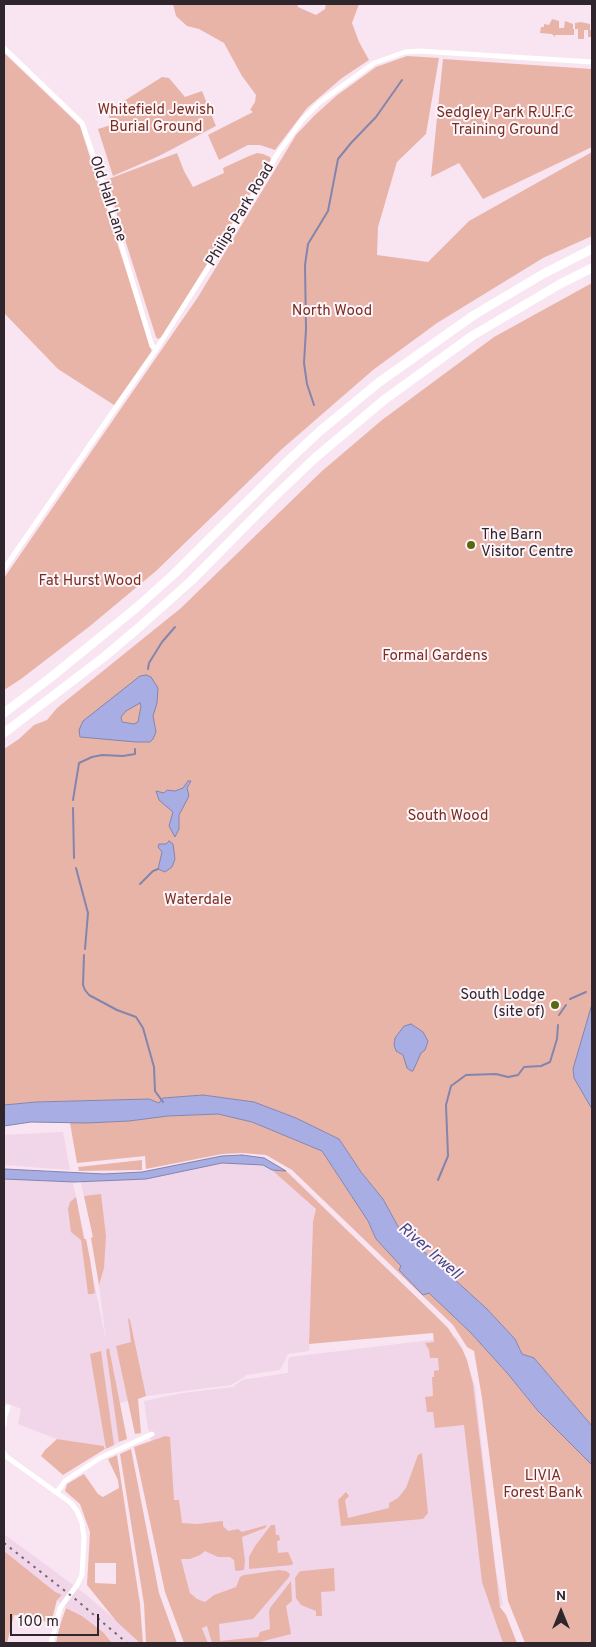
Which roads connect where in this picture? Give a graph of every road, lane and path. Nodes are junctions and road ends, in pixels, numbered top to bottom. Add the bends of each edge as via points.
1 (4, 48) edge
2 (592, 62) edge
3 (592, 249) edge
4 (592, 268) edge
5 (157, 348) junction
6 (4, 569) edge
7 (4, 713) edge
8 (4, 733) edge
9 (8, 1407) dead end
10 (4, 1425) edge
11 (152, 1434) dead end
12 (4, 1452) edge
13 (57, 1492) junction
14 (51, 1643) edge

1 - 5 street, Old Hall Lane via 82,123 152,346
2 - 5 street, Philips Park Road via 419,51 405,52 374,63 320,102 302,120 276,156
3 - 7 highway via 474,315 378,383 320,430 136,608
4 - 8 highway via 472,336 384,400 315,458 191,581 136,630
5 - 6 street, Philips Park Road
9 - 10 street
11 - 13 street via 100,1458 65,1481
12 - 13 street
13 - 14 street via 71,1503 82,1523 83,1569 77,1585 56,1615

